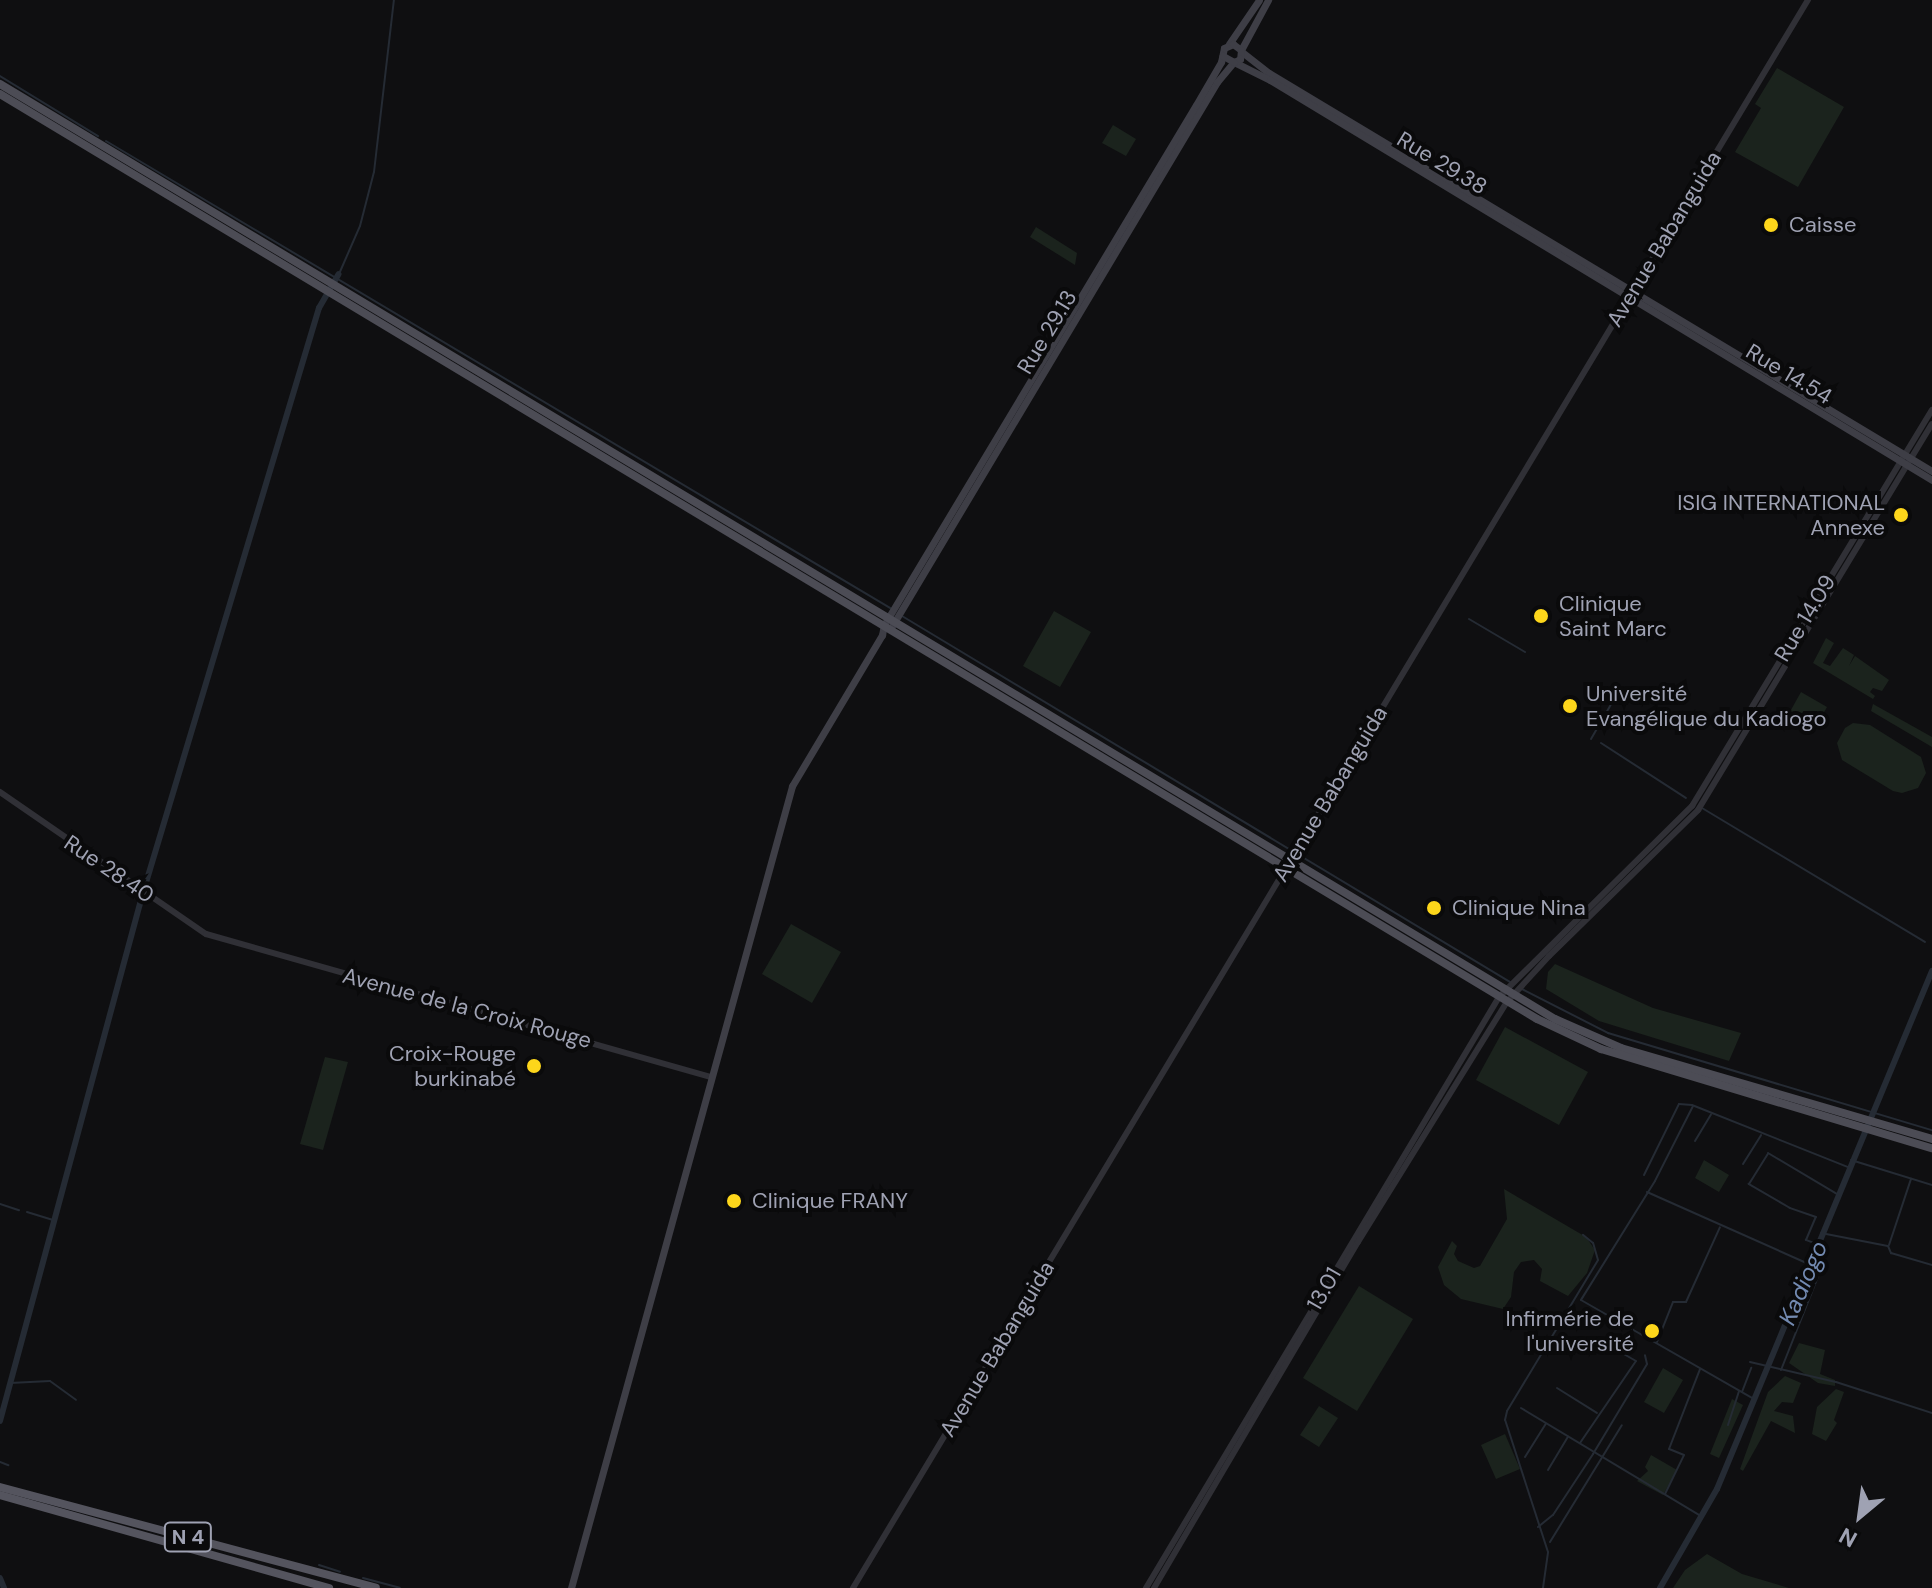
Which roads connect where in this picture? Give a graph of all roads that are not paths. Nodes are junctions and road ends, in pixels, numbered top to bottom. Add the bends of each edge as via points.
1 (1259, 0) edge
2 (1268, 0) edge
3 (1808, 0) edge
4 (1229, 44) junction
5 (1241, 51) junction
6 (1223, 56) junction
7 (1234, 62) junction
8 (0, 84) edge
9 (0, 94) edge
10 (319, 281) junction
11 (1631, 294) junction
12 (1932, 410) edge
13 (1932, 424) edge
14 (1906, 460) junction
15 (1932, 471) edge
16 (1932, 480) edge
17 (889, 623) junction
18 (0, 792) edge
19 (1289, 865) junction
20 (223, 940) joint
21 (1506, 996) junction
22 (711, 1077) junction
23 (1878, 1128) junction
24 (1932, 1139) edge
25 (1932, 1148) edge
26 (0, 1487) edge
27 (0, 1495) edge
28 (329, 1588) edge
29 (376, 1588) edge
30 (571, 1588) edge
31 (853, 1588) edge
32 (1146, 1588) edge
33 (1154, 1588) edge

1 - 4 main road
2 - 5 main road
3 - 11 street, Avenue Babanguida
4 - 5 main road, Rue 29.38
4 - 6 main road
5 - 7 main road, Rue 29.13
5 - 11 main road, Rue 29.38
6 - 7 main road, Rue 29.38
6 - 17 main road
7 - 11 main road, Rue 29.38
7 - 17 main road, Rue 29.13 via 1217,82
8 - 10 main road
9 - 10 main road
10 - 17 main road
11 - 14 main road, Rue 14.54
11 - 19 street, Avenue Babanguida
12 - 14 street, Rue 14.09
13 - 14 street, Rue 14.09
14 - 15 main road
14 - 16 main road, Rue 14.54
14 - 21 street, Rue 14.09 via 1698,810
17 - 19 main road
17 - 22 main road via 792,786
18 - 20 street, Rue 28.40 via 187,923
19 - 21 main road
19 - 31 street, Avenue Babanguida
20 - 22 street, Avenue de la Croix Rouge
21 - 23 main road via 1621,1048
21 - 32 street, 13.01
21 - 33 street, 13.01
22 - 30 main road
23 - 24 main road
23 - 25 main road
26 - 29 highway, N 4
27 - 28 highway, N 4

